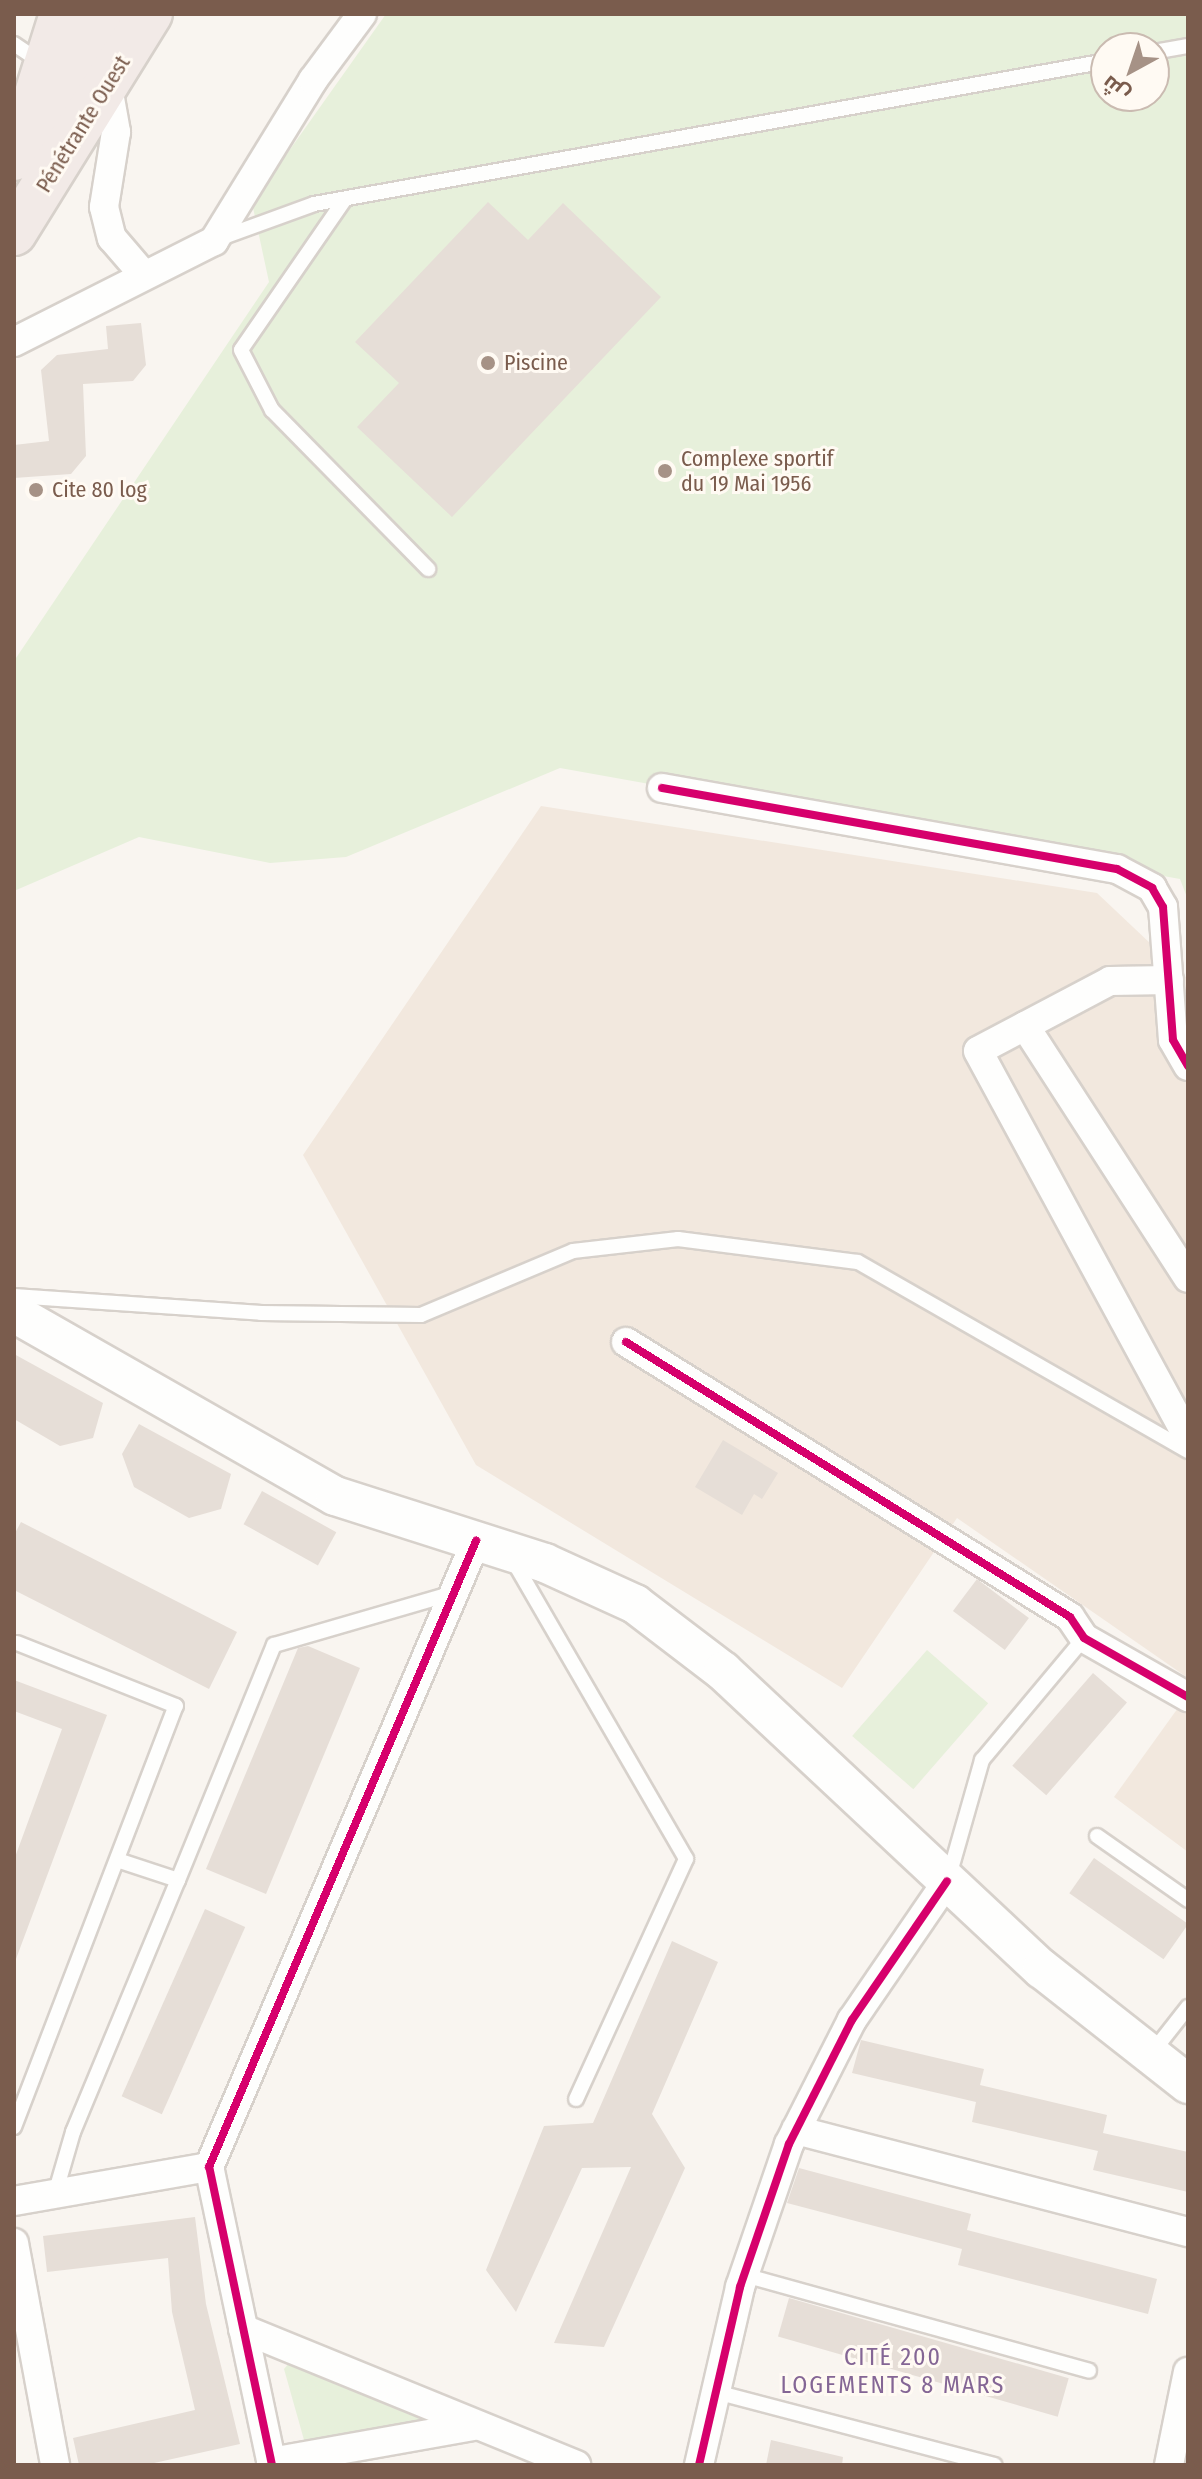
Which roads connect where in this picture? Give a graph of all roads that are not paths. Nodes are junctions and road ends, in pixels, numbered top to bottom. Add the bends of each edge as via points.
1 (62, 14) edge
2 (362, 14) edge
3 (139, 17) edge
4 (30, 55) edge
5 (1090, 64) edge
6 (108, 87) junction
7 (17, 154) edge
8 (345, 199) junction
9 (14, 233) edge
10 (214, 241) junction
11 (143, 274) junction
12 (14, 342) edge
13 (428, 569) dead end
14 (662, 788) dead end
15 (1169, 980) junction
16 (1025, 1026) junction
17 (1188, 1066) edge
18 (1188, 1278) edge
19 (14, 1296) edge
20 (14, 1313) edge
21 (626, 1342) dead end
22 (1188, 1438) edge
23 (1188, 1451) edge
24 (492, 1546) junction
25 (459, 1592) junction
26 (1084, 1638) junction
27 (17, 1643) dead end
28 (1188, 1697) edge
29 (1097, 1836) dead end
30 (117, 1860) junction
31 (178, 1880) junction
32 (947, 1881) junction
33 (1188, 1900) edge
34 (1188, 2007) edge
35 (1149, 2056) junction
36 (1188, 2084) edge
37 (576, 2099) dead end
38 (14, 2126) edge
39 (796, 2130) junction
40 (209, 2167) junction
41 (55, 2194) junction
42 (14, 2201) edge
43 (1188, 2232) edge
44 (14, 2243) edge
45 (744, 2275) junction
46 (243, 2329) junction
47 (1089, 2371) dead end
48 (1188, 2372) edge
49 (716, 2392) junction
50 (478, 2425) junction
51 (272, 2464) edge
52 (55, 2465) edge
53 (576, 2465) edge
54 (699, 2465) edge
55 (995, 2465) edge
56 (1169, 2465) edge

1 - 4 highway
2 - 10 street via 313,80
3 - 6 highway, Pénétrante Ouest
3 - 7 highway, Pénétrante Ouest
4 - 7 highway
5 - 8 lane
6 - 9 highway, Pénétrante Ouest
6 - 11 street via 116,132 104,207 112,238
8 - 10 lane
8 - 13 lane via 241,350 272,410
10 - 11 street
11 - 12 street
14 - 15 street via 1117,869 1152,888 1163,907
15 - 16 street via 1110,981
15 - 17 street via 1173,1040
16 - 18 street
16 - 22 street via 978,1051
19 - 23 lane via 261,1313 421,1315 573,1251 678,1239 843,1260 858,1262
20 - 24 main road via 335,1496
21 - 26 street via 1070,1617
24 - 25 street
24 - 32 main road via 635,1604 676,1633
24 - 37 lane via 686,1859
25 - 31 lane via 274,1645
25 - 40 street
26 - 28 street
26 - 32 lane via 982,1760
27 - 30 lane via 176,1706
29 - 33 lane
30 - 31 lane
30 - 38 lane
31 - 41 lane via 73,2132
32 - 35 main road
32 - 39 street via 852,2020
34 - 35 lane
35 - 36 main road
39 - 43 street
39 - 45 street
40 - 41 street
40 - 46 street
41 - 42 street
44 - 52 street
45 - 47 lane
45 - 49 street
46 - 50 street
46 - 51 street
48 - 56 street
49 - 54 street
49 - 55 lane
50 - 51 street
50 - 53 street

